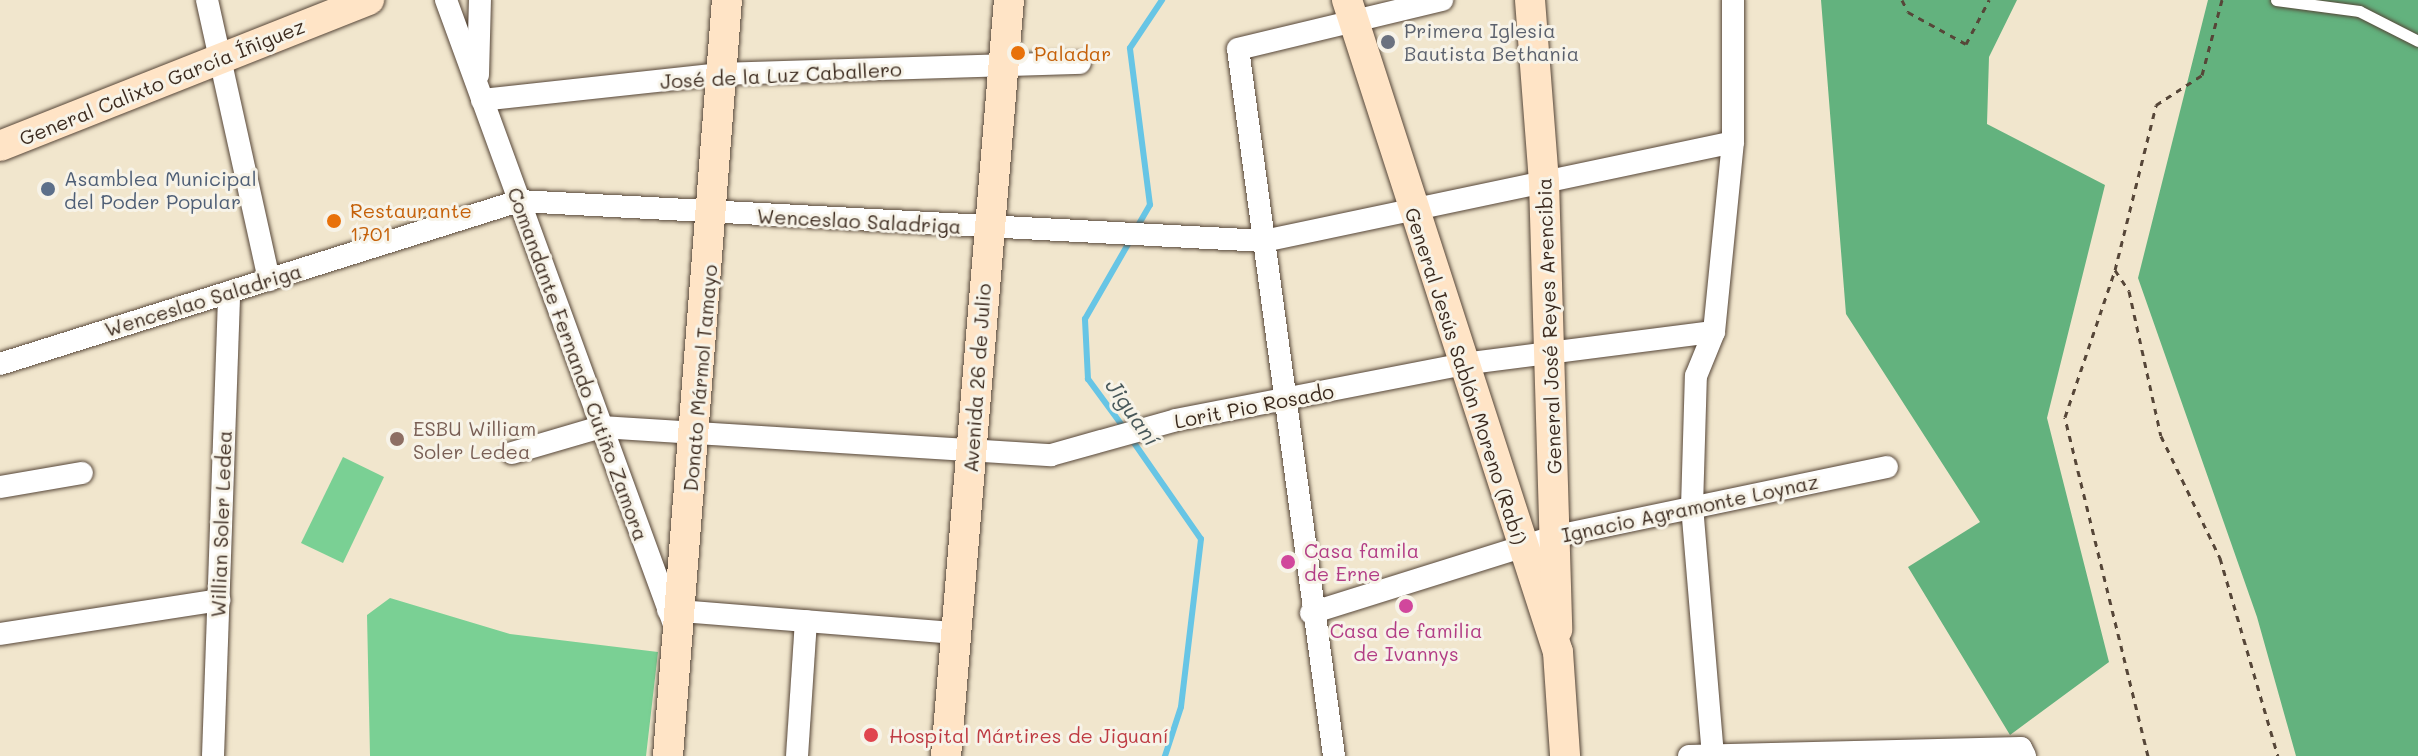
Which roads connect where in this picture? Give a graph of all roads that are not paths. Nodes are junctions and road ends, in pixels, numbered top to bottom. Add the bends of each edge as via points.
1 (207, 0) edge
2 (369, 0) edge
3 (446, 0) edge
4 (480, 0) edge
5 (727, 0) edge
6 (1009, 0) edge
7 (1442, 0) edge
8 (1530, 0) edge
9 (1733, 0) edge
10 (2276, 0) edge
11 (1348, 10) edge
12 (2418, 41) edge
13 (217, 60) junction
14 (1080, 63) dead end
15 (1004, 64) junction
16 (722, 74) junction
17 (480, 94) junction
18 (1733, 142) junction
19 (0, 146) edge
20 (1544, 182) junction
21 (519, 201) junction
22 (1414, 211) junction
23 (715, 213) junction
24 (988, 228) junction
25 (1264, 241) junction
26 (269, 280) junction
27 (229, 292) junction
28 (1714, 332) junction
29 (1548, 350) junction
30 (0, 364) edge
31 (1463, 364) junction
32 (1287, 400) junction
33 (601, 427) junction
34 (694, 432) junction
35 (971, 450) junction
36 (512, 453) dead end
37 (1887, 467) dead end
38 (82, 473) dead end
39 (0, 487) edge
40 (1692, 507) junction
41 (1557, 536) junction
42 (1519, 546) junction
43 (219, 600) junction
44 (1311, 613) junction
45 (677, 620) junction
46 (806, 621) junction
47 (957, 633) junction
48 (0, 634) edge
49 (1558, 652) junction
50 (2023, 752) edge
51 (1704, 755) edge
52 (213, 756) edge
53 (668, 756) edge
54 (797, 756) edge
55 (946, 756) edge
56 (1334, 756) edge
57 (1565, 756) edge

1 - 13 street via 218,31
2 - 13 street, General Calixto García Íñiguez
3 - 17 street, Comandante Fernando Cutiño Zamora
4 - 17 street, Comandante Fernando Cutiño Zamora
5 - 16 street, Donato Mármol Tamayo
6 - 15 street, Avenida 26 de Julio
7 - 11 street
8 - 20 street, General José Reyes Arencibia
9 - 18 street
10 - 12 lane via 2359,11
11 - 22 street, General Jesús Sablón Moreno (Rabí)
11 - 25 street via 1238,49
13 - 19 street, General Calixto García Íñiguez
13 - 26 street
14 - 15 street, José de la Luz Caballero
15 - 16 street, José de la Luz Caballero
15 - 24 street, Avenida 26 de Julio
16 - 17 street, José de la Luz Caballero
16 - 23 street, Donato Mármol Tamayo
17 - 21 street, Comandante Fernando Cutiño Zamora
18 - 20 street, Wenceslao Saladriga
18 - 28 street
20 - 22 street, Wenceslao Saladriga
20 - 29 street, General José Reyes Arencibia
21 - 23 street, Wenceslao Saladriga
21 - 26 street, Wenceslao Saladriga
21 - 33 street, Comandante Fernando Cutiño Zamora
22 - 25 street, Wenceslao Saladriga
22 - 31 street, General Jesús Sablón Moreno (Rabí)
23 - 24 street, Wenceslao Saladriga
23 - 34 street, Donato Mármol Tamayo
24 - 25 street, Wenceslao Saladriga via 1190,242
24 - 35 street, Avenida 26 de Julio
25 - 32 street
26 - 27 street, Wenceslao Saladriga
27 - 30 street, Wenceslao Saladriga
27 - 43 street, Willian Soler Ledea
28 - 29 street, Lorit Pio Rosado
28 - 40 street via 1696,376
29 - 31 street, Lorit Pio Rosado
29 - 41 street, General José Reyes Arencibia
31 - 32 street, Lorit Pio Rosado
31 - 42 street, General Jesús Sablón Moreno (Rabí)
32 - 35 street, Lorit Pio Rosado via 1176,420 1051,455
32 - 44 street
33 - 34 street, Lorit Pio Rosado
33 - 36 street, Lorit Pio Rosado
33 - 45 street, Comandante Fernando Cutiño Zamora
34 - 35 street, Lorit Pio Rosado
34 - 45 street, Donato Mármol Tamayo
35 - 47 street, Avenida 26 de Julio
37 - 40 street, Ignacio Agramonte Loynaz
38 - 39 street
40 - 41 street, Ignacio Agramonte Loynaz
40 - 51 street
41 - 42 street, Ignacio Agramonte Loynaz
41 - 49 street, General José Reyes Arencibia
42 - 44 street, Ignacio Agramonte Loynaz
42 - 49 street, General Jesús Sablón Moreno (Rabí)
43 - 48 street
43 - 52 street, Willian Soler Ledea
44 - 56 street
45 - 46 street
45 - 53 street, Donato Mármol Tamayo
46 - 47 street
46 - 54 street
47 - 55 street, Avenida 26 de Julio
49 - 57 street, General Jesús Sablón Moreno (Rabí)
50 - 51 street

